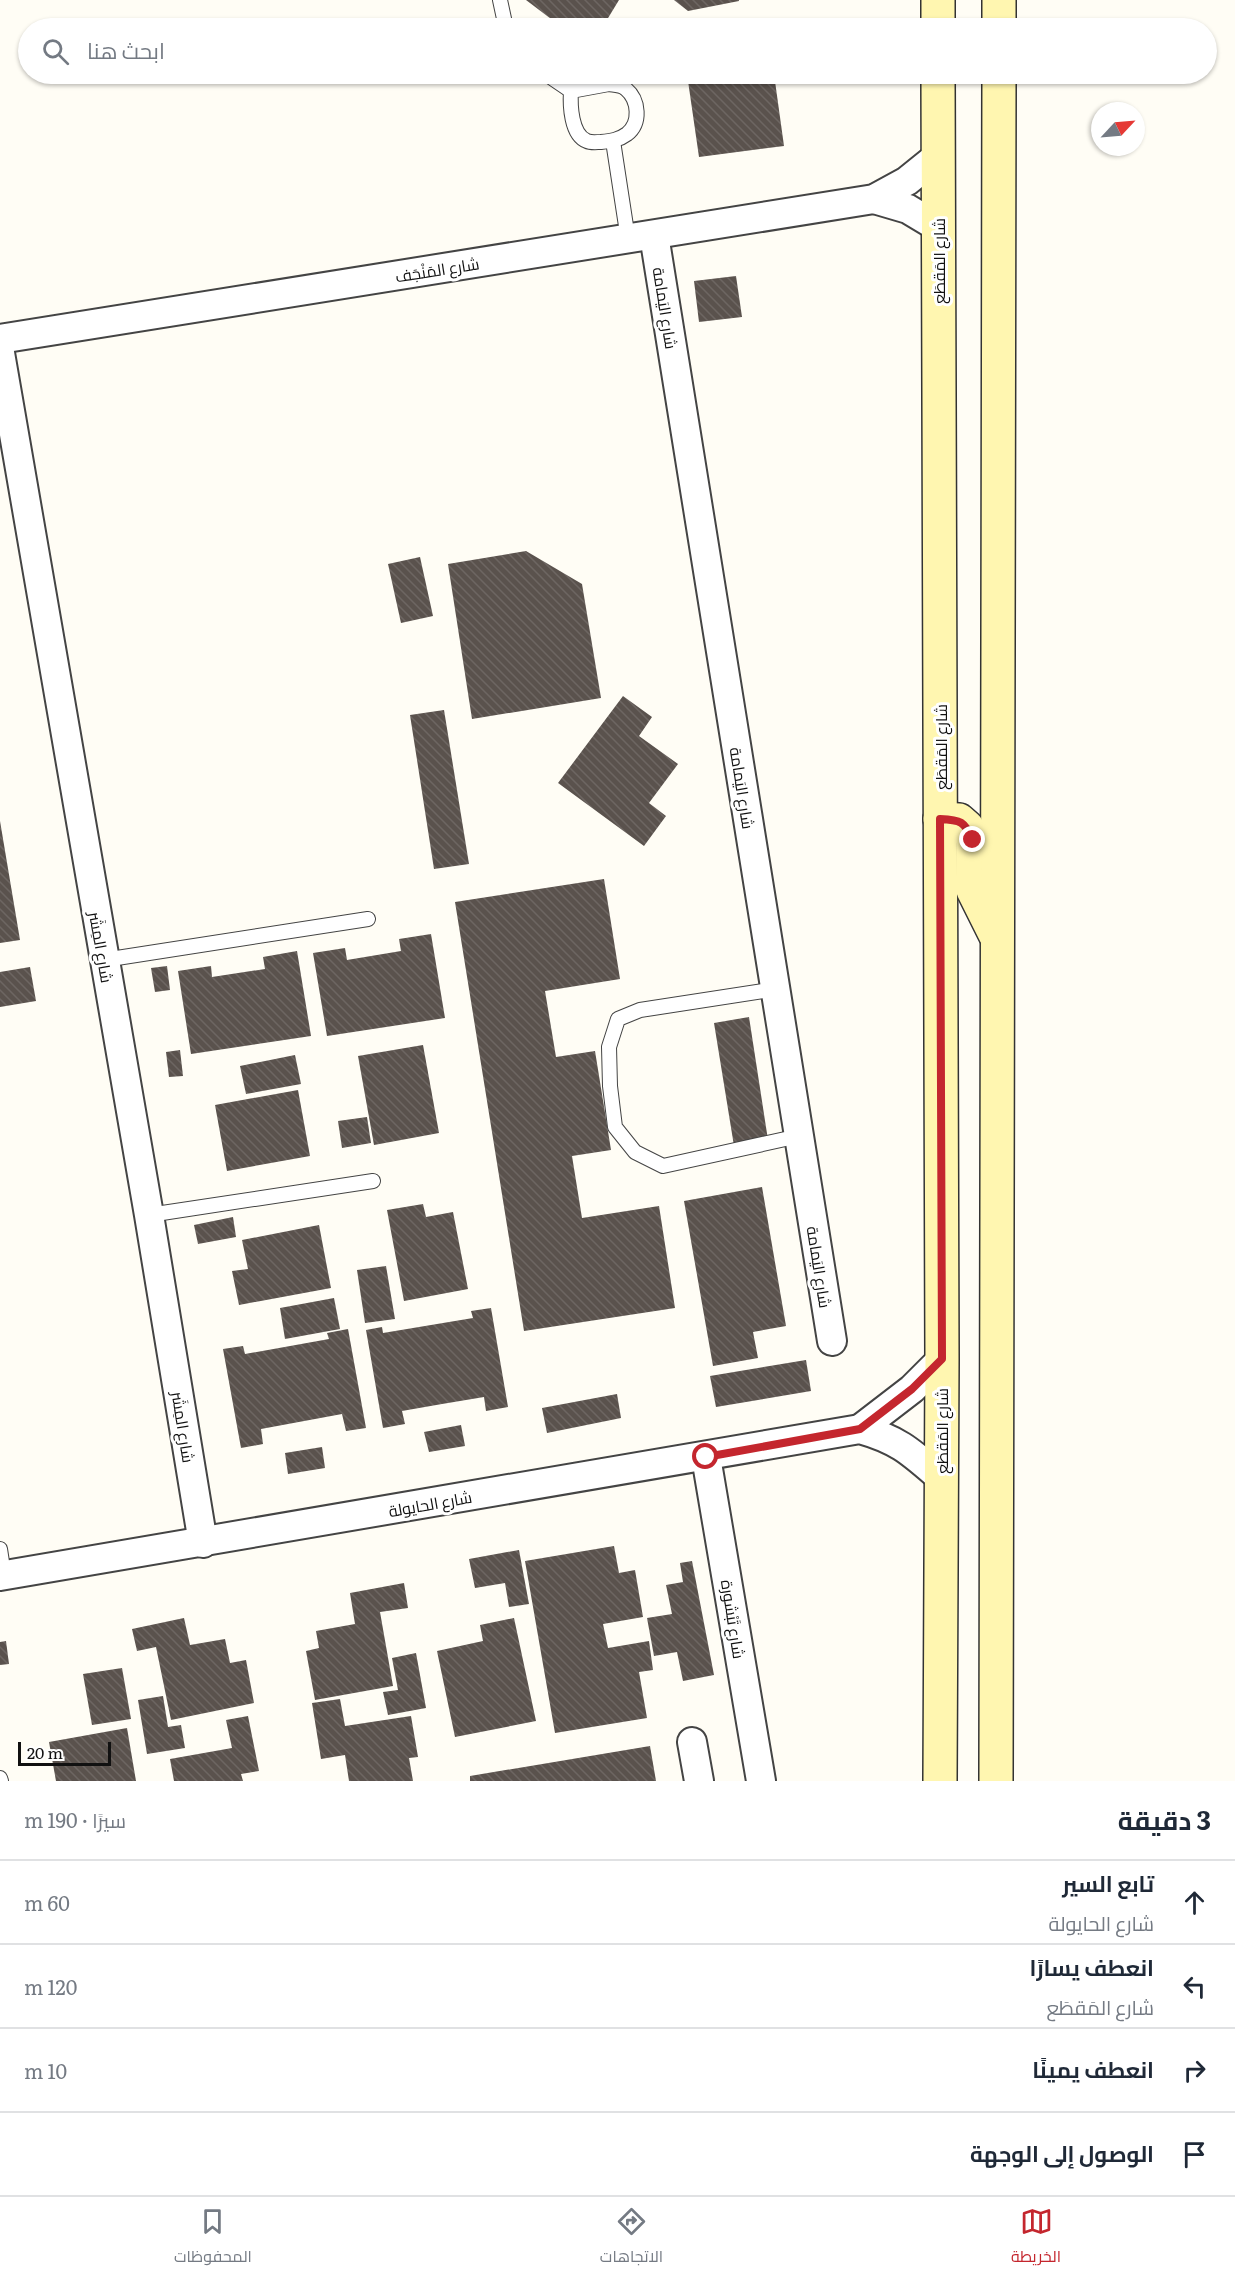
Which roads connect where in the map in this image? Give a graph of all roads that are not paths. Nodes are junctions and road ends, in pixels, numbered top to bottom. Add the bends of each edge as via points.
1 (500, 0) edge
2 (938, 0) edge
3 (999, 0) edge
4 (504, 18) edge
5 (938, 18) edge
6 (999, 18) edge
7 (561, 84) edge
8 (938, 84) edge
9 (999, 84) edge
10 (571, 91) junction
11 (613, 141) junction
12 (938, 156) junction
13 (874, 199) junction
14 (938, 226) junction
15 (641, 237) junction
16 (0, 339) edge
17 (0, 353) edge
18 (940, 819) junction
19 (368, 919) dead end
20 (998, 941) junction
21 (104, 960) junction
22 (776, 989) junction
23 (799, 1136) junction
24 (373, 1181) dead end
25 (149, 1215) junction
26 (832, 1341) dead end
27 (942, 1359) junction
28 (860, 1429) junction
29 (706, 1457) junction
30 (941, 1478) junction
31 (203, 1542) junction
32 (940, 1553) junction
33 (2, 1567) edge
34 (692, 1742) dead end
35 (699, 1781) edge
36 (761, 1781) edge
37 (939, 1781) edge
38 (953, 1781) edge
39 (996, 1781) edge

1 - 4 lane
2 - 5 street
3 - 6 street
7 - 10 lane
8 - 12 street, شارع المَقطَع
9 - 20 street
10 - 11 lane via 579,135 587,141
10 - 11 lane via 609,84 625,87 631,94 636,103 635,123 628,134
11 - 15 lane
12 - 13 street, شارع المَنْجَف via 907,181
12 - 14 street, شارع المَقطَع
13 - 14 street, شارع المَنْجَف via 908,209
13 - 15 street, شارع المَنْجَف
14 - 18 street, شارع المَقطَع
15 - 16 street, شارع المَنْجَف
15 - 22 street, شارع اليَمامة
17 - 21 street, شارع المِشَر
18 - 20 street via 959,820 967,827 973,840 973,890
18 - 27 street, شارع المَقطَع
19 - 21 lane
20 - 39 street
21 - 25 street, شارع المِشَر
22 - 23 street, شارع اليَمامة
22 - 23 lane via 640,1010 618,1019 609,1047 615,1126 635,1152 663,1166
23 - 26 street, شارع اليَمامة
24 - 25 lane
25 - 31 street, شارع المِشَر
27 - 28 street, شارع الحايولة via 912,1389
27 - 30 street, شارع المَقطَع
28 - 29 street, شارع الحايولة
28 - 30 street, شارع الحايولة via 902,1446
29 - 31 street, شارع الحايولة
29 - 36 street, شارع تَبْشورة
30 - 32 street, شارع المَقطَع
31 - 33 street, شارع الحايولة
32 - 37 street, شارع المَقطَع
32 - 38 street via 953,1659
34 - 35 street

